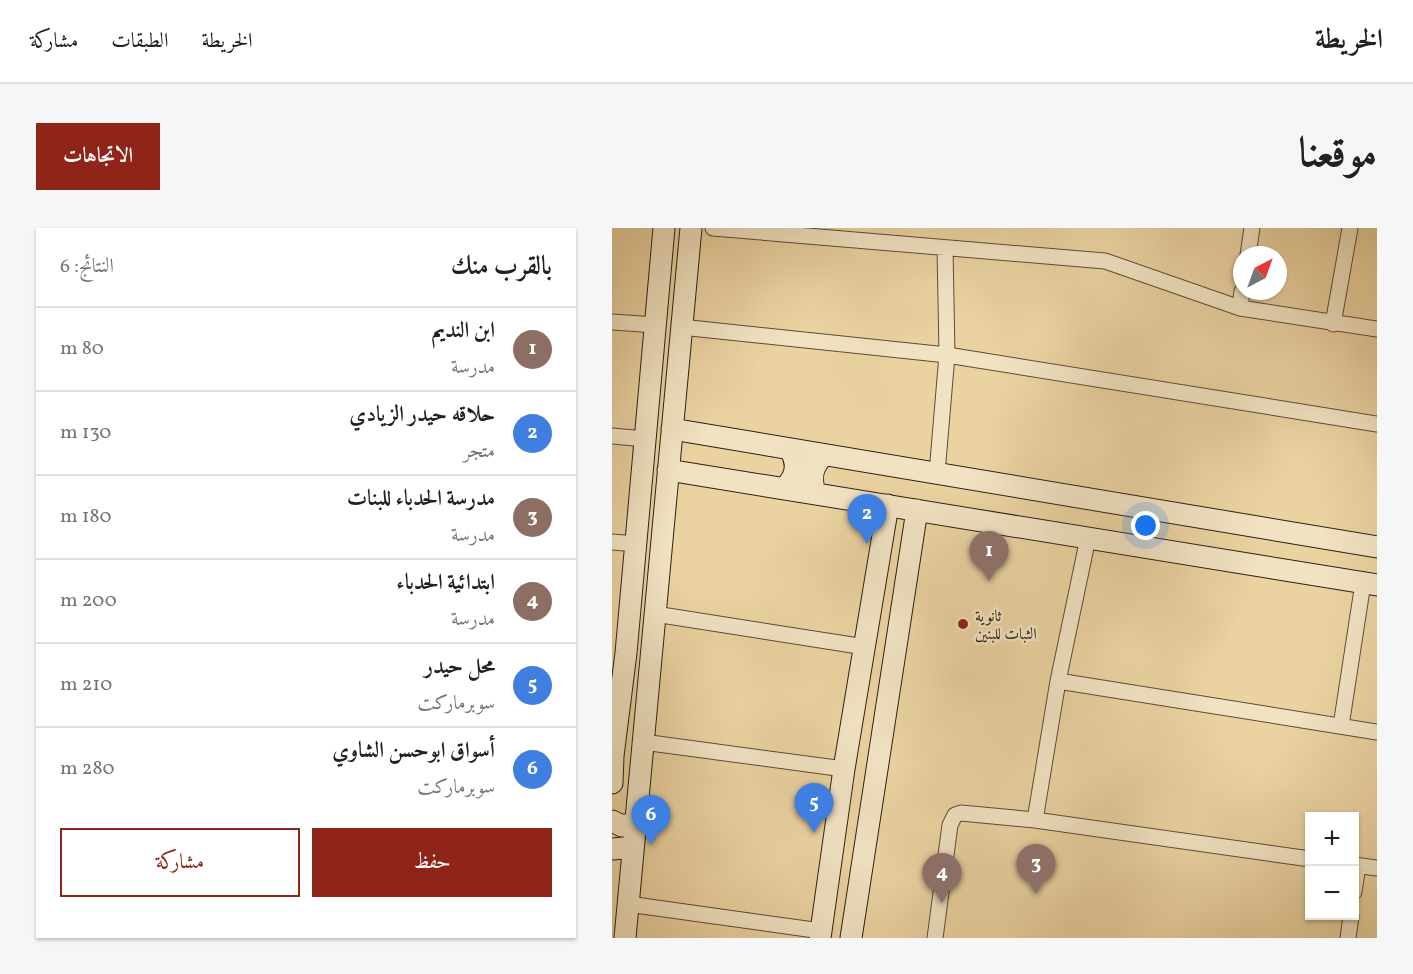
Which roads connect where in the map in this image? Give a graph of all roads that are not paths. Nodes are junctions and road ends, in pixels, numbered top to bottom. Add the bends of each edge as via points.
1 (661, 228) edge
2 (691, 228) edge
3 (713, 228) edge
4 (1252, 228) edge
5 (1350, 228) edge
6 (1249, 246) edge
7 (945, 248) junction
8 (1241, 300) edge
9 (1240, 308) junction
10 (612, 322) edge
11 (1333, 324) junction
12 (656, 325) junction
13 (681, 327) junction
14 (1377, 329) edge
15 (947, 355) junction
16 (1377, 424) edge
17 (672, 429) junction
18 (612, 436) edge
19 (645, 439) junction
20 (790, 450) junction
21 (824, 455) junction
22 (668, 470) junction
23 (937, 473) junction
24 (784, 488) junction
25 (816, 494) junction
26 (888, 505) junction
27 (917, 510) junction
28 (884, 530) junction
29 (913, 533) junction
30 (1088, 538) junction
31 (612, 542) edge
32 (636, 544) junction
33 (1377, 547) edge
34 (1370, 584) edge
35 (655, 614) junction
36 (865, 647) junction
37 (619, 653) edge
38 (1058, 681) junction
39 (1341, 726) junction
40 (1377, 732) edge
41 (643, 742) junction
42 (613, 756) edge
43 (844, 769) junction
44 (612, 783) edge
45 (1035, 820) junction
46 (612, 821) edge
47 (634, 823) junction
48 (622, 851) edge
49 (1305, 858) edge
50 (1359, 865) edge
51 (1377, 868) edge
52 (628, 904) junction
53 (1350, 920) edge
54 (820, 934) edge
55 (625, 938) edge
56 (851, 938) edge
57 (935, 938) edge
58 (1348, 938) edge

1 - 12 main road
2 - 13 main road
3 - 7 street
4 - 6 street
5 - 11 street
7 - 9 street via 1105,261
7 - 15 street
8 - 9 street
9 - 11 street
10 - 12 street
11 - 14 street
12 - 19 main road
13 - 15 street
13 - 17 main road
15 - 16 street
15 - 23 street
17 - 20 main road
17 - 22 main road
18 - 19 street
19 - 32 main road
20 - 21 main road
20 - 24 main road via 796,467
21 - 23 main road
21 - 25 main road via 812,473
22 - 24 main road
22 - 35 main road
23 - 33 main road
24 - 25 main road
25 - 26 main road
26 - 27 main road
26 - 28 main road
27 - 29 main road
27 - 30 main road
28 - 29 main road via 896,527
28 - 36 main road
29 - 56 main road
30 - 34 main road
30 - 38 street
31 - 32 street
32 - 37 main road
34 - 39 street
35 - 36 street
35 - 41 main road
36 - 43 main road
37 - 42 main road
38 - 39 street
38 - 45 street
39 - 40 street
41 - 43 street
41 - 47 main road
42 - 44 main road
43 - 54 main road
45 - 49 street
45 - 57 street via 955,815 950,825
46 - 47 main road via 622,826
47 - 48 main road
48 - 52 main road
50 - 51 street
52 - 54 street
52 - 55 main road
53 - 58 street

